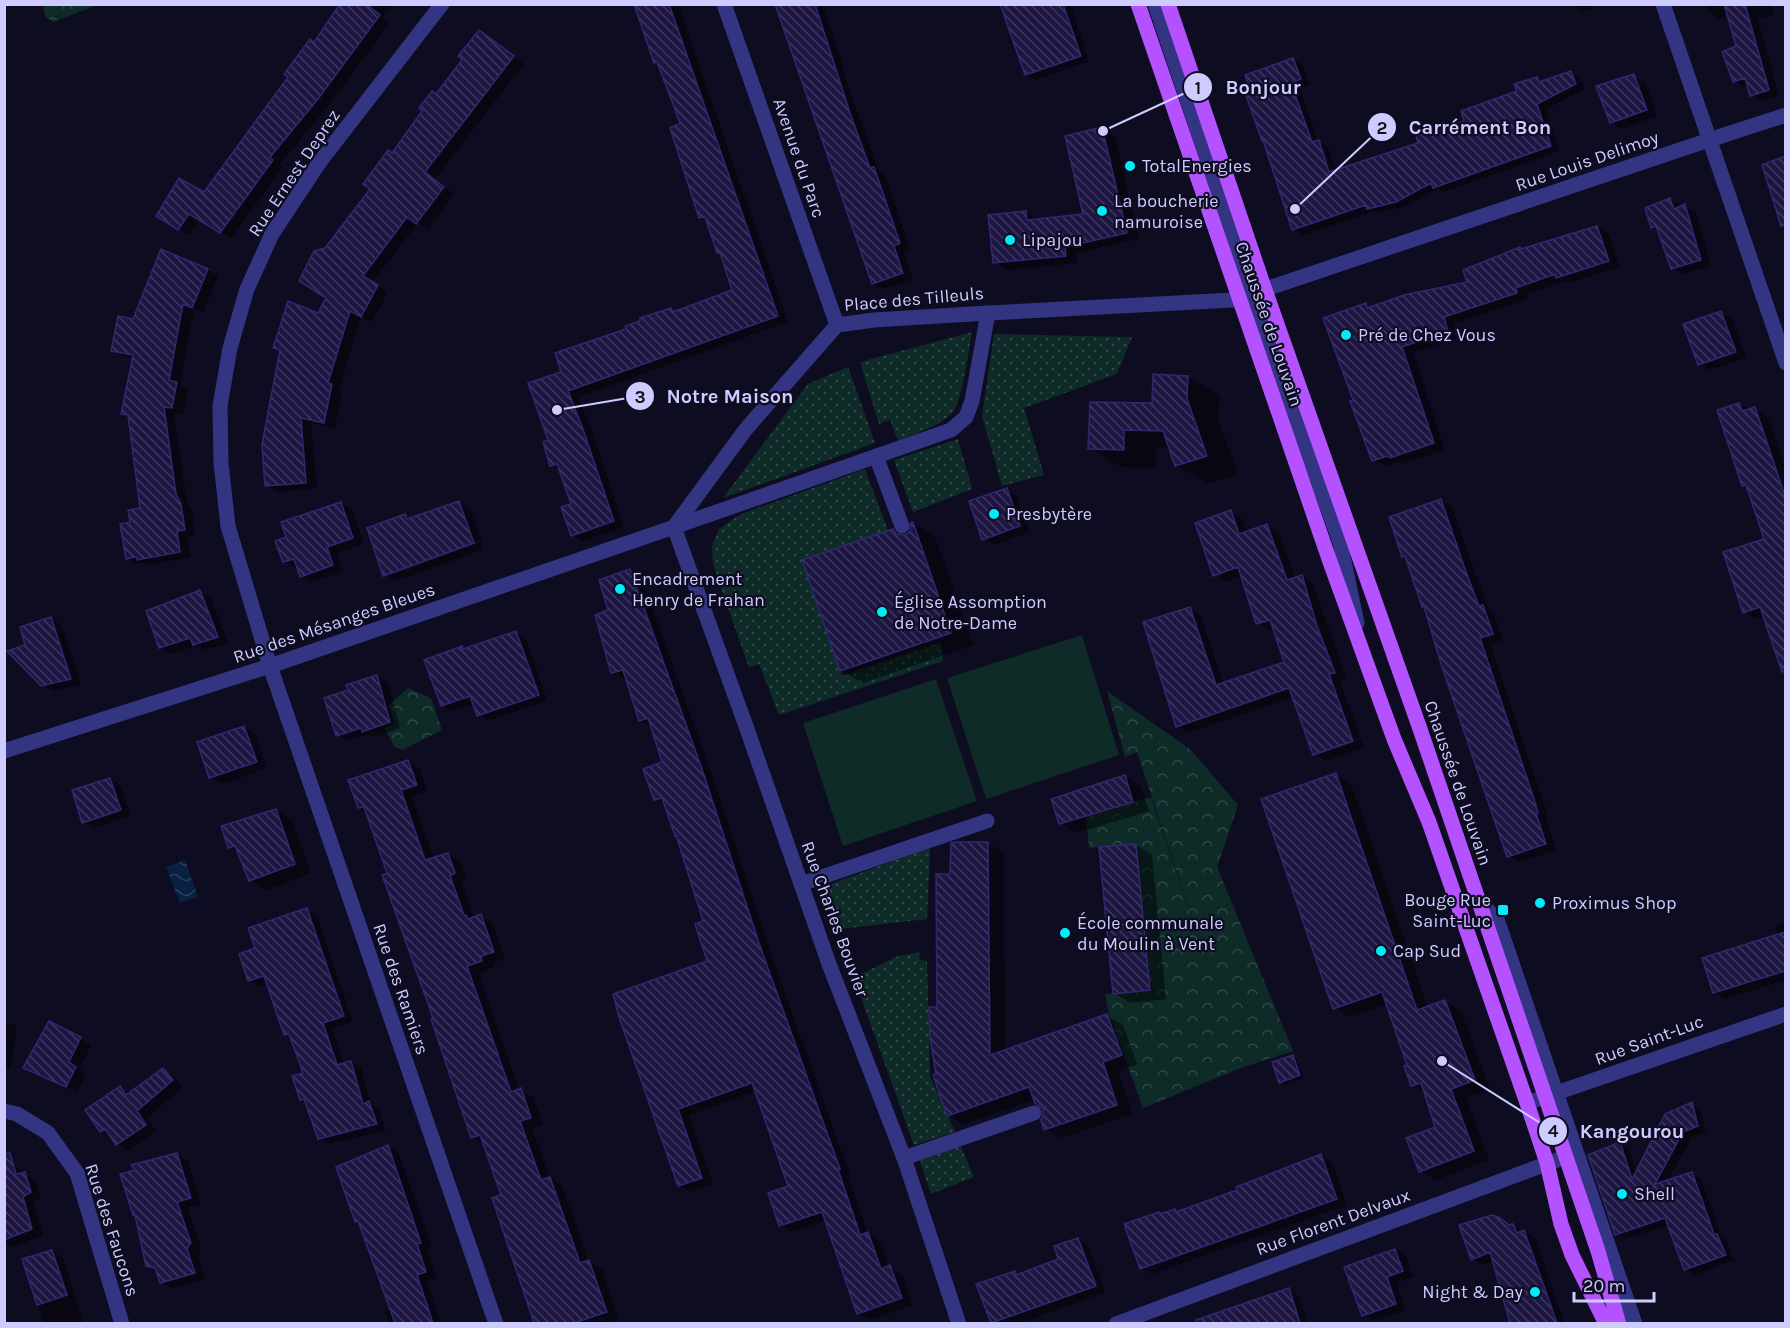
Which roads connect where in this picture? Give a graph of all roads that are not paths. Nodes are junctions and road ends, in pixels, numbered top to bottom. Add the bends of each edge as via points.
1 (442, 4) edge
2 (724, 4) edge
3 (1138, 4) edge
4 (1155, 4) edge
5 (1168, 4) edge
6 (1663, 4) edge
7 (1785, 115) edge
8 (1709, 140) junction
9 (1253, 294) junction
10 (988, 313) junction
11 (837, 325) junction
12 (1785, 363) edge
13 (876, 456) junction
14 (674, 526) junction
15 (902, 526) dead end
16 (1340, 542) junction
17 (1373, 596) junction
18 (1365, 655) junction
19 (270, 666) junction
20 (4, 751) edge
21 (987, 820) dead end
22 (801, 884) junction
23 (1785, 1014) edge
24 (1551, 1095) junction
25 (1527, 1103) junction
26 (4, 1111) edge
27 (1034, 1113) dead end
28 (1565, 1157) junction
29 (904, 1158) junction
30 (1547, 1163) junction
31 (122, 1323) edge
32 (496, 1323) edge
33 (959, 1323) edge
34 (1116, 1323) edge
35 (1606, 1323) edge
36 (1618, 1323) edge
37 (1635, 1323) edge

1 - 19 street, Rue Ernest Deprez via 319,163 272,234 247,289 230,348 220,406 228,526
2 - 11 street, Avenue du Parc
3 - 9 main road, Chaussée de Louvain
4 - 9 street, Chaussée de Louvain
5 - 9 main road, Chaussée de Louvain
6 - 8 street
7 - 8 street, Rue Louis Delimoy
8 - 9 street, Rue Louis Delimoy
8 - 12 street
9 - 10 street, Place des Tilleuls via 1199,303
9 - 16 street, Chaussée de Louvain
9 - 17 main road, Chaussée de Louvain
9 - 18 main road, Chaussée de Louvain
10 - 11 street, Place des Tilleuls
10 - 13 street, Rue des Mésanges Bleues via 966,417 951,430
11 - 14 street, Place des Tilleuls via 746,429
13 - 14 street, Rue des Mésanges Bleues
13 - 15 street
14 - 19 street, Rue des Mésanges Bleues
14 - 22 street, Rue Charles Bouvier
16 - 17 street, Chaussée de Louvain
16 - 18 street, Chaussée de Louvain
17 - 24 main road, Chaussée de Louvain via 1475,896
18 - 25 main road, Chaussée de Louvain via 1429,822
19 - 20 street, Rue des Mésanges Bleues
19 - 32 street, Rue des Ramiers
21 - 22 street
22 - 29 street, Rue Charles Bouvier
23 - 24 street, Rue Saint-Luc
24 - 25 street, Rue Saint-Luc
24 - 28 main road, Chaussée de Louvain
24 - 37 street
25 - 30 main road, Chaussée de Louvain
26 - 31 street, Rue des Faucons via 17,1114 48,1133 77,1173
27 - 29 street
28 - 30 street, Rue Florent Delvaux
28 - 36 main road, Chaussée de Louvain
29 - 33 street, Rue Charles Bouvier
30 - 34 street, Rue Florent Delvaux
30 - 35 main road, Chaussée de Louvain via 1572,1255

